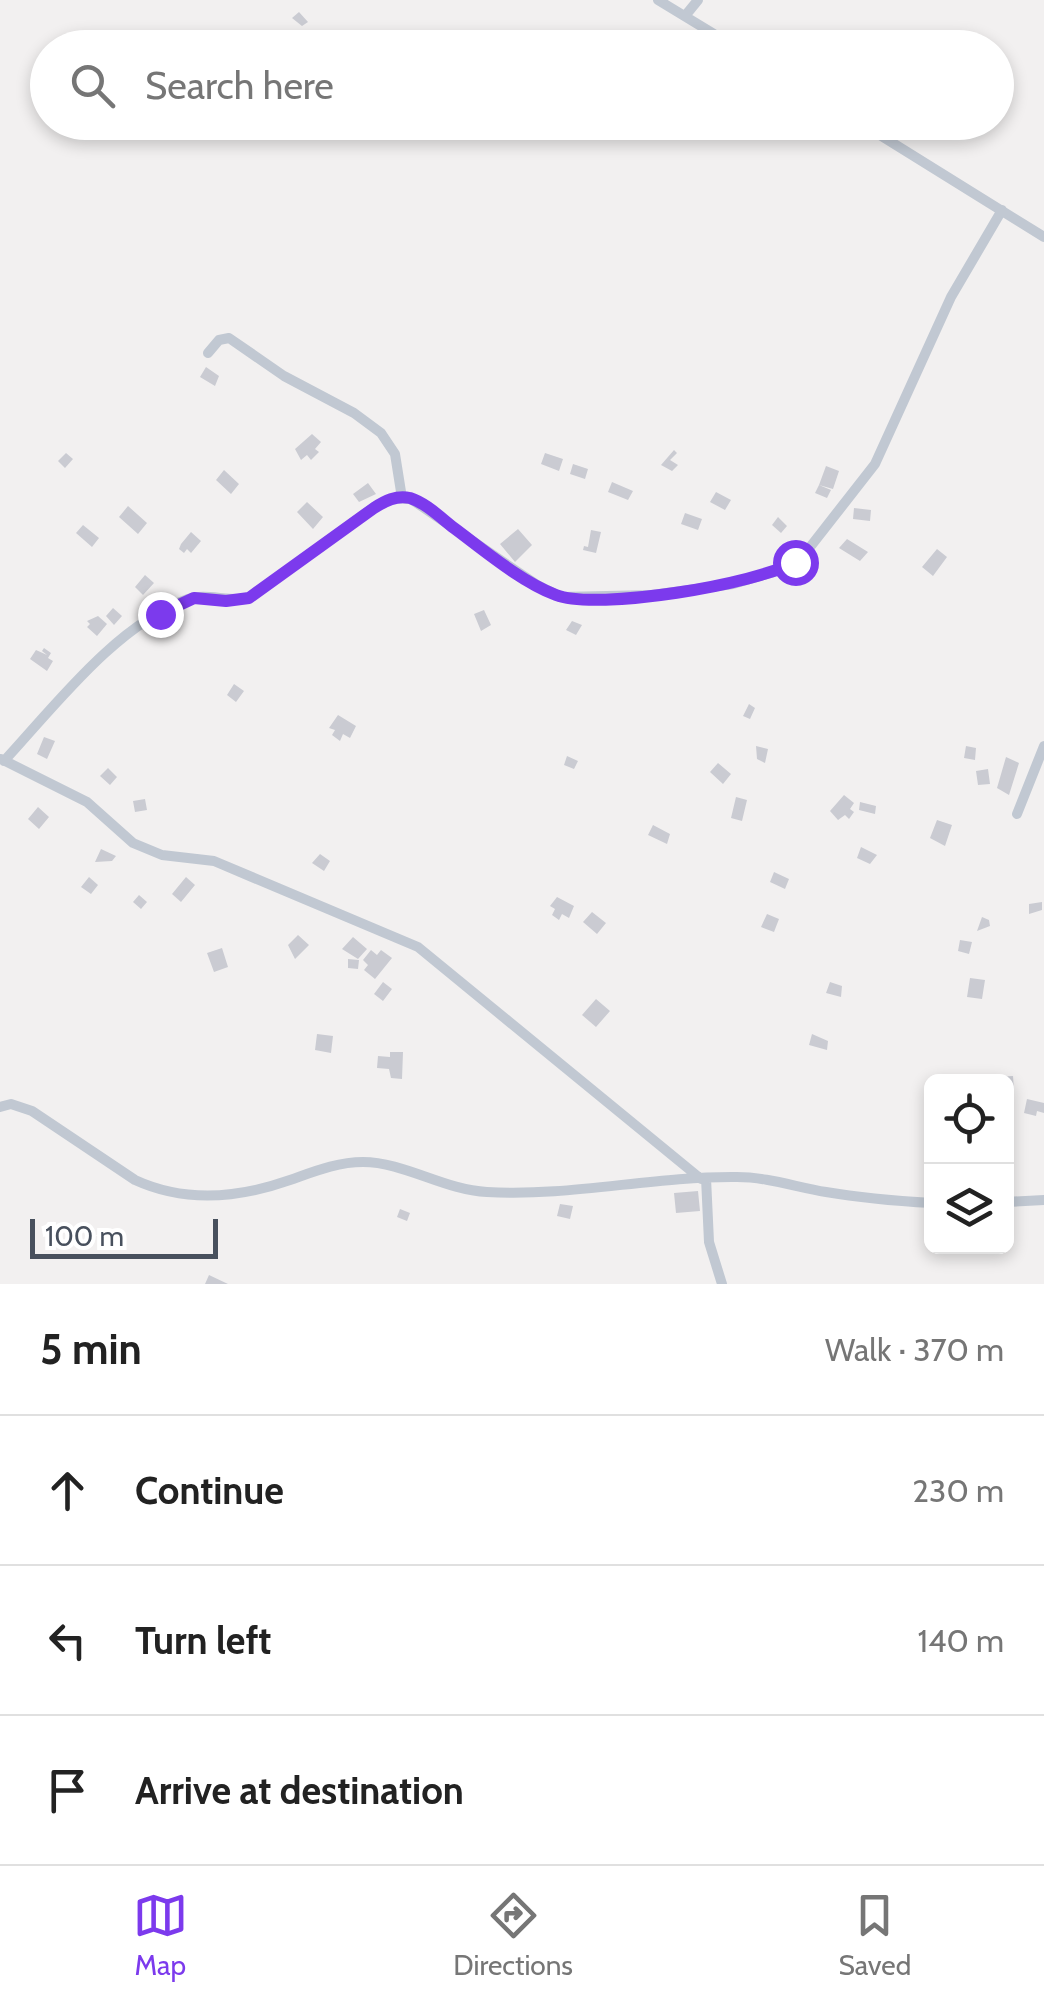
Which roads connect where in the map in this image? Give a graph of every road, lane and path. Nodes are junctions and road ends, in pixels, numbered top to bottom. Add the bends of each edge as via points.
1 (658, 0) edge
2 (698, 0) edge
3 (685, 16) junction
4 (708, 30) edge
5 (888, 140) edge
6 (1002, 210) junction
7 (1044, 236) edge
8 (208, 353) dead end
9 (402, 498) junction
10 (1044, 746) edge
11 (2, 759) edge
12 (1016, 814) dead end
13 (0, 1106) edge
14 (704, 1179) junction
15 (1044, 1200) edge
16 (1014, 1202) edge
17 (924, 1203) edge
18 (722, 1284) edge

1 - 3 street
2 - 3 street
3 - 4 street
5 - 6 street
6 - 7 street
6 - 9 street via 951,298 875,464 807,552 784,568 700,589 561,597 424,505
8 - 9 street via 229,338 368,422 391,444
9 - 11 street via 386,500 249,598 190,599 142,626 82,676
10 - 12 street
11 - 14 street via 86,802 149,850 214,862 418,946
13 - 14 street via 22,1106 152,1188 193,1196 241,1194 362,1162 485,1192
14 - 17 street via 738,1176
14 - 18 street via 709,1242
15 - 16 street

